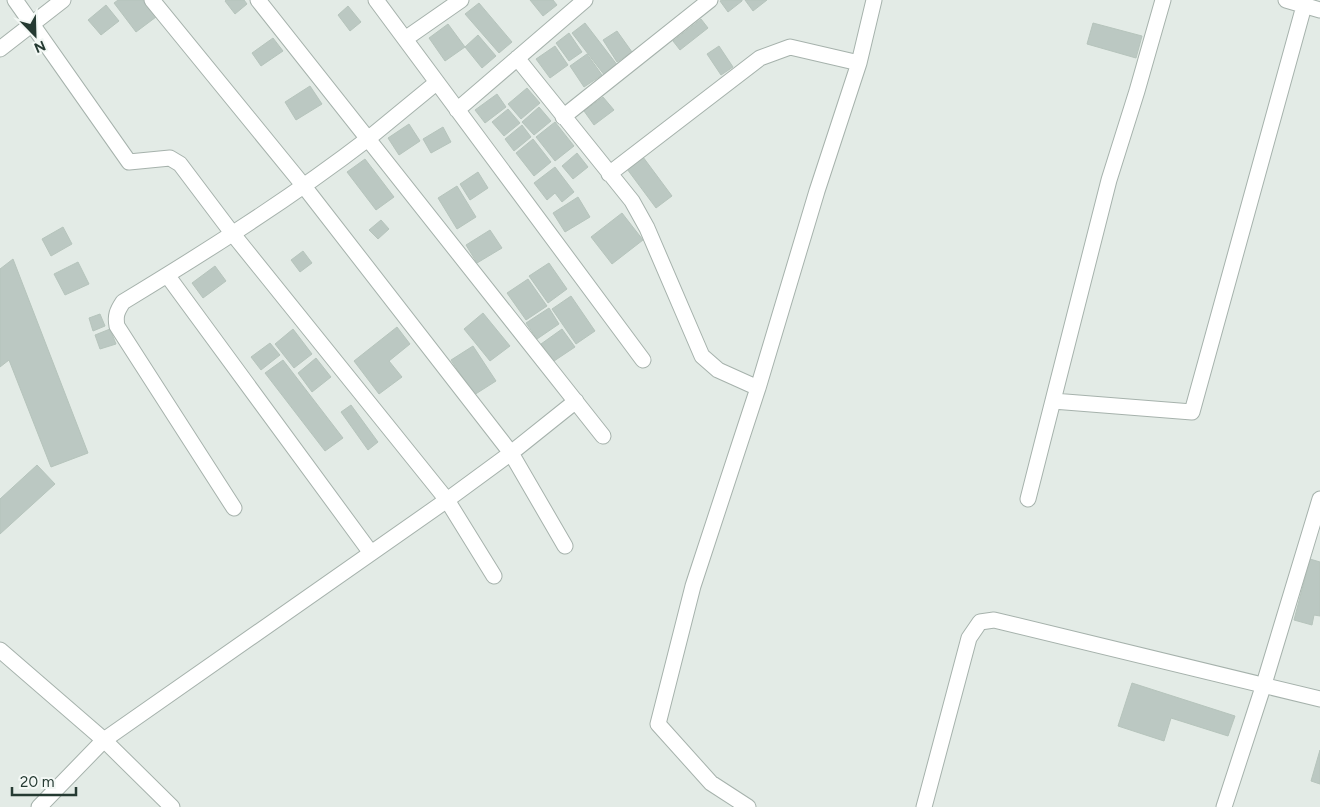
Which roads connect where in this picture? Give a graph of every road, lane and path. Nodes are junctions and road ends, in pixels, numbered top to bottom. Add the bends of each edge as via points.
1 (15, 0) edge
2 (63, 0) edge
3 (152, 0) edge
4 (258, 0) edge
5 (376, 0) edge
6 (460, 0) edge
7 (585, 0) edge
8 (710, 0) edge
9 (874, 0) edge
10 (1163, 0) edge
11 (1286, 0) edge
12 (1304, 6) junction
13 (1320, 10) edge
14 (33, 25) junction
15 (405, 39) junction
16 (0, 49) edge
17 (517, 58) junction
18 (859, 64) junction
19 (436, 83) junction
20 (457, 110) junction
21 (563, 118) junction
22 (368, 138) junction
23 (609, 174) junction
24 (303, 186) junction
25 (232, 234) junction
26 (167, 275) junction
27 (643, 360) dead end
28 (758, 388) junction
29 (576, 401) junction
30 (1053, 401) junction
31 (603, 436) dead end
32 (511, 453) junction
33 (1028, 499) dead end
34 (1320, 499) edge
35 (447, 500) junction
36 (234, 508) dead end
37 (564, 546) dead end
38 (371, 554) junction
39 (494, 576) dead end
40 (0, 650) edge
41 (1264, 684) junction
42 (1320, 699) edge
43 (104, 740) junction
44 (39, 807) edge
45 (172, 807) edge
46 (748, 807) edge
47 (924, 807) edge
48 (1224, 807) edge

1 - 14 street
2 - 14 street
3 - 24 street
4 - 22 street
5 - 15 street
6 - 15 street
7 - 17 street
8 - 21 street
9 - 18 street
10 - 30 street via 1109,180
11 - 12 street
12 - 13 street
12 - 30 street via 1192,412
14 - 16 street
14 - 25 street via 129,162 170,158 180,164
15 - 19 street
17 - 20 street
17 - 21 street
18 - 23 street via 790,47 760,58
18 - 28 street
19 - 20 street
19 - 22 street
20 - 27 street
21 - 23 street
22 - 24 street
22 - 29 street
23 - 28 street via 632,201 647,228 702,356 718,370
24 - 25 street
24 - 32 street
25 - 26 street
25 - 35 street
26 - 36 street via 123,302 115,318
26 - 38 street
28 - 46 street via 693,586 658,724 711,783
29 - 31 street
29 - 32 street
30 - 33 street
32 - 35 street
32 - 37 street
34 - 41 street
35 - 38 street
35 - 39 street
38 - 43 street
40 - 43 street
41 - 42 street
41 - 47 street via 994,620 980,622 968,638
41 - 48 street
43 - 44 street
43 - 45 street

